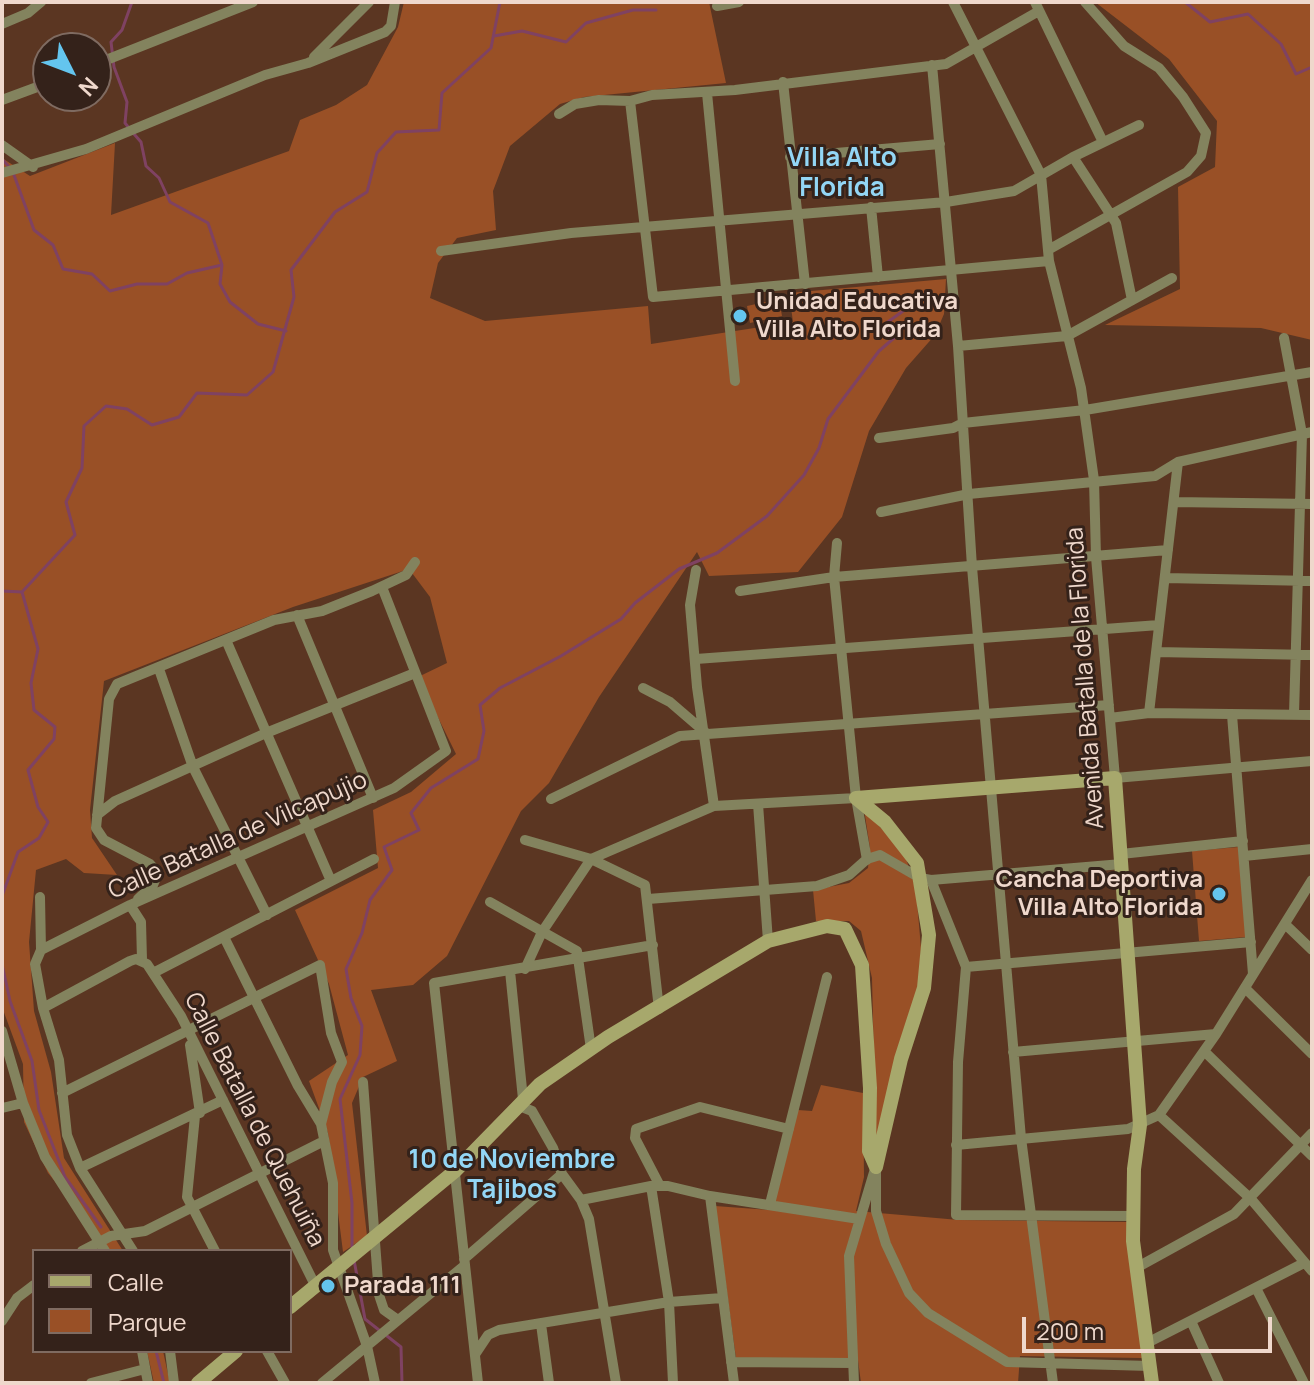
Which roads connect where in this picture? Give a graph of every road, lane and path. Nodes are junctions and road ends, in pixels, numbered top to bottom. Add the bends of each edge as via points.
1 (41, 2) edge
2 (253, 2) edge
3 (369, 2) edge
4 (395, 2) edge
5 (739, 2) edge
6 (953, 2) edge
7 (1085, 2) edge
8 (717, 6) dead end
9 (1037, 7) edge
10 (2, 24) edge
11 (977, 48) junction
12 (112, 58) edge
13 (308, 63) junction
14 (932, 65) junction
15 (783, 82) junction
16 (32, 88) edge
17 (707, 93) junction
18 (5, 97) edge
19 (630, 101) junction
20 (559, 114) dead end
21 (1139, 125) dead end
22 (1103, 142) junction
23 (940, 144) junction
24 (2, 145) edge
25 (790, 157) junction
26 (1073, 157) junction
27 (33, 167) junction
28 (2, 173) edge
29 (1041, 175) junction
30 (946, 202) junction
31 (871, 207) junction
32 (795, 213) junction
33 (1111, 215) junction
34 (722, 221) junction
35 (646, 228) junction
36 (441, 251) dead end
37 (1048, 256) junction
38 (952, 270) junction
39 (878, 277) junction
40 (1172, 278) dead end
41 (805, 284) junction
42 (727, 291) junction
43 (1132, 300) junction
44 (1067, 336) junction
45 (1284, 338) dead end
46 (958, 346) junction
47 (1312, 372) edge
48 (1291, 376) junction
49 (735, 381) dead end
50 (1085, 410) junction
51 (963, 423) junction
52 (1307, 433) edge
53 (879, 438) dead end
54 (1178, 462) junction
55 (1094, 480) junction
56 (969, 494) junction
57 (1174, 502) junction
58 (1300, 504) junction
59 (1312, 504) edge
60 (881, 512) dead end
61 (837, 543) dead end
62 (1168, 550) junction
63 (1096, 557) junction
64 (415, 562) dead end
65 (972, 567) junction
66 (696, 570) dead end
67 (834, 577) junction
68 (1165, 578) junction
69 (1298, 581) junction
70 (1312, 581) edge
71 (382, 587) junction
72 (740, 591) dead end
73 (297, 615) junction
74 (1159, 625) junction
75 (1102, 630) junction
76 (978, 639) junction
77 (226, 640) junction
78 (842, 650) junction
79 (1156, 652) junction
80 (1296, 655) junction
81 (1312, 655) edge
82 (696, 659) junction
83 (159, 669) junction
84 (415, 673) junction
85 (643, 688) dead end
86 (1109, 705) junction
87 (335, 707) junction
88 (1149, 713) junction
89 (985, 714) junction
90 (1294, 714) junction
91 (1232, 715) junction
92 (1312, 715) edge
93 (1110, 718) junction
94 (849, 724) junction
95 (266, 733) junction
96 (706, 733) junction
97 (1312, 761) edge
98 (193, 767) junction
99 (1236, 767) junction
100 (1115, 778) junction
101 (991, 789) junction
102 (373, 798) junction
103 (856, 798) junction
104 (551, 799) dead end
105 (758, 804) junction
106 (714, 806) junction
107 (97, 815) junction
108 (308, 827) junction
109 (525, 840) dead end
110 (1243, 841) junction
111 (1312, 849) edge
112 (238, 856) junction
113 (1244, 856) junction
114 (374, 859) dead end
115 (591, 859) junction
116 (1122, 859) junction
117 (867, 860) junction
118 (999, 877) junction
119 (926, 879) junction
120 (1312, 880) edge
121 (331, 881) junction
122 (762, 891) junction
123 (40, 897) dead end
124 (648, 899) junction
125 (490, 902) dead end
126 (130, 905) junction
127 (267, 915) junction
128 (1285, 924) junction
129 (542, 932) junction
130 (224, 937) junction
131 (768, 941) junction
132 (1251, 942) junction
133 (653, 945) junction
134 (41, 950) junction
135 (1312, 950) edge
136 (1128, 954) junction
137 (579, 958) junction
138 (142, 960) junction
139 (1006, 963) junction
140 (966, 967) junction
141 (525, 969) junction
142 (510, 971) junction
143 (155, 972) junction
144 (1253, 974) junction
145 (827, 977) dead end
146 (1245, 988) junction
147 (255, 997) junction
148 (43, 1008) junction
149 (659, 1009) junction
150 (2, 1031) edge
151 (188, 1031) junction
152 (1216, 1034) junction
153 (1134, 1042) junction
154 (591, 1049) junction
155 (1204, 1051) junction
156 (1013, 1052) junction
157 (1312, 1054) edge
158 (363, 1082) dead end
159 (62, 1093) junction
160 (223, 1100) junction
161 (23, 1103) junction
162 (518, 1104) junction
163 (2, 1108) edge
164 (197, 1114) junction
165 (1159, 1115) junction
166 (321, 1124) junction
167 (1140, 1125) junction
168 (789, 1129) junction
169 (1312, 1133) edge
170 (1021, 1138) junction
171 (324, 1141) junction
172 (956, 1145) junction
173 (1301, 1145) junction
174 (1312, 1156) edge
175 (876, 1167) junction
176 (80, 1168) junction
177 (455, 1171) junction
178 (259, 1173) junction
179 (562, 1174) junction
180 (656, 1186) junction
181 (710, 1196) junction
182 (1251, 1199) junction
183 (581, 1200) junction
184 (770, 1204) junction
185 (192, 1206) junction
186 (1034, 1214) junction
187 (1134, 1216) junction
188 (859, 1219) junction
189 (125, 1236) junction
190 (373, 1240) junction
191 (102, 1246) edge
192 (132, 1249) edge
193 (214, 1249) edge
194 (348, 1260) junction
195 (464, 1262) junction
196 (1308, 1267) edge
197 (1136, 1268) junction
198 (32, 1287) edge
199 (316, 1287) junction
200 (1256, 1288) junction
201 (722, 1298) junction
202 (669, 1302) junction
203 (292, 1305) edge
204 (607, 1315) junction
205 (398, 1320) junction
206 (2, 1321) edge
207 (1191, 1321) junction
208 (541, 1324) junction
209 (1147, 1343) junction
210 (367, 1346) junction
211 (142, 1353) edge
212 (170, 1353) edge
213 (234, 1353) edge
214 (268, 1353) edge
215 (475, 1354) junction
216 (731, 1362) junction
217 (853, 1363) junction
218 (1051, 1363) junction
219 (1150, 1366) junction
220 (145, 1369) junction
221 (96, 1382) edge
222 (148, 1383) edge
223 (174, 1383) edge
224 (198, 1383) edge
225 (285, 1383) edge
226 (322, 1383) edge
227 (375, 1383) edge
228 (478, 1383) edge
229 (549, 1383) edge
230 (616, 1383) edge
231 (673, 1383) edge
232 (734, 1383) edge
233 (854, 1383) edge
234 (1053, 1383) edge
235 (1152, 1383) edge
236 (1219, 1383) edge
237 (1304, 1383) edge

1 - 10 street
2 - 12 street
3 - 13 street
4 - 13 street via 385,32
5 - 8 street
6 - 11 street
7 - 33 street via 1124,46 1159,68 1206,133 1201,156 1187,172
9 - 11 street
9 - 22 street
11 - 14 street via 946,64
11 - 29 street
13 - 27 street
14 - 15 street
14 - 23 street
15 - 17 street
15 - 25 street
16 - 18 street
17 - 19 street
17 - 34 street
19 - 20 street via 575,104
19 - 35 street
21 - 22 street
22 - 26 street
23 - 25 street
23 - 30 street
24 - 27 street
25 - 32 street
26 - 29 street
26 - 33 street
27 - 28 street
29 - 30 street via 1014,191
29 - 37 street, Avenida Batalla de la Florida
30 - 31 street
30 - 38 street
31 - 32 street
31 - 39 street
32 - 34 street
32 - 41 street
33 - 37 street
33 - 43 street
34 - 35 street
34 - 42 street
35 - 36 street via 455,254
35 - 42 street via 653,297
37 - 38 street
37 - 44 street, Avenida Batalla de la Florida
38 - 39 street
38 - 46 street
39 - 41 street
40 - 43 street
41 - 42 street
42 - 49 street
43 - 44 street
44 - 46 street
44 - 50 street, Avenida Batalla de la Florida
45 - 48 street
46 - 51 street
47 - 48 street
48 - 50 street
48 - 52 street
50 - 51 street
50 - 55 street, Avenida Batalla de la Florida
51 - 53 street
51 - 56 street
52 - 54 street
52 - 58 street
54 - 55 street via 1155,476
54 - 57 street
55 - 56 street
55 - 63 street, Avenida Batalla de la Florida
56 - 60 street
56 - 65 street
57 - 58 street
57 - 62 street
58 - 59 street
58 - 69 street
61 - 67 street
62 - 63 street
62 - 68 street
63 - 65 street
63 - 75 street, Avenida Batalla de la Florida
64 - 71 street via 406,575
65 - 67 street
65 - 76 street
66 - 82 street via 690,605
67 - 72 street
67 - 78 street
68 - 69 street
68 - 74 street
69 - 70 street
69 - 80 street
71 - 73 street via 322,611
71 - 84 street
73 - 77 street
73 - 87 street
74 - 75 street
74 - 79 street
75 - 76 street
75 - 86 street, Avenida Batalla de la Florida
76 - 78 street
76 - 89 street
77 - 83 street
77 - 95 street
78 - 82 street
78 - 94 street
79 - 80 street
79 - 88 street
80 - 81 street
80 - 90 street
82 - 96 street
83 - 98 street
83 - 107 street via 127,678 112,691
84 - 87 street
84 - 102 street, Calle Batalla de Vilcapujio via 446,751
85 - 96 street via 670,702
86 - 89 street
86 - 93 street, Avenida Batalla de la Florida
87 - 95 street
87 - 102 street
88 - 91 street
88 - 93 street
89 - 94 street
89 - 101 street
90 - 91 street
90 - 92 street
91 - 99 street
93 - 100 street, Avenida Batalla de la Florida
94 - 96 street
94 - 103 street
95 - 98 street
95 - 108 street
96 - 104 street via 680,736
96 - 106 street
97 - 99 street
98 - 107 street via 115,801
98 - 112 street
99 - 100 street
99 - 110 street
100 - 101 street
100 - 116 street, Avenida Batalla de la Florida
101 - 103 street
101 - 118 street
102 - 108 street, Calle Batalla de Vilcapujio
103 - 105 street
103 - 117 street
103 - 119 street via 885,822
105 - 106 street
105 - 122 street
106 - 115 street
107 - 126 street via 96,828 104,840 158,873 153,885
108 - 112 street, Calle Batalla de Vilcapujio
108 - 121 street
109 - 115 street
110 - 113 street
110 - 116 street
111 - 113 street
112 - 126 street, Calle Batalla de Vilcapujio
112 - 127 street
113 - 132 street
114 - 121 street
115 - 124 street via 645,885
115 - 129 street
116 - 118 street
116 - 136 street, Avenida Batalla de la Florida
117 - 119 street via 880,855
117 - 122 street via 835,882
118 - 119 street
118 - 139 street
119 - 140 street
119 - 175 street via 929,935 924,988
120 - 128 street
121 - 127 street
122 - 124 street
122 - 131 street
123 - 134 street
124 - 133 street
125 - 129 street
126 - 134 street, Calle Batalla de Vilcapujio
126 - 138 street via 141,922
127 - 130 street
128 - 135 street
128 - 144 street
129 - 137 street via 577,951
129 - 141 street
130 - 143 street
130 - 147 street
131 - 149 street
131 - 175 street via 827,926 845,929 851,936 862,965 869,1151
132 - 136 street
132 - 144 street
133 - 137 street
133 - 149 street
134 - 148 street via 35,964
136 - 139 street
136 - 153 street, Avenida Batalla de la Florida
137 - 141 street
137 - 154 street
138 - 143 street, Calle Batalla de Quehuiña
138 - 148 street via 130,961
139 - 140 street
139 - 156 street
140 - 172 street
141 - 142 street
142 - 162 street
142 - 177 street via 434,983
143 - 151 street, Calle Batalla de Quehuiña
144 - 146 street
145 - 168 street
146 - 152 street
146 - 157 street
147 - 151 street
147 - 166 street
147 - 166 street via 320,965 331,1033 342,1062
148 - 159 street via 59,1060
149 - 154 street
150 - 161 street
151 - 159 street
151 - 160 street, Calle Batalla de Quehuiña
151 - 164 street
152 - 153 street
152 - 155 street
153 - 156 street
153 - 167 street, Avenida Batalla de la Florida
154 - 162 street
155 - 165 street
155 - 173 street
156 - 170 street
158 - 190 street
159 - 176 street via 67,1135
160 - 164 street
160 - 178 street, Calle Batalla de Quehuiña
161 - 163 street
161 - 191 street via 54,1176
162 - 177 street
162 - 179 street via 532,1111
164 - 176 street
164 - 185 street via 187,1197
165 - 167 street
165 - 182 street
166 - 171 street
167 - 170 street
167 - 187 street, Avenida Batalla de la Florida
168 - 180 street via 700,1107 636,1129
168 - 184 street
169 - 173 street
170 - 172 street
170 - 186 street
171 - 178 street
171 - 194 street via 332,1165 333,1250
172 - 186 street via 956,1215
173 - 174 street
173 - 182 street
175 - 188 street
175 - 218 street via 878,1222 909,1293 928,1313 1007,1362
176 - 189 street
177 - 190 street
177 - 195 street
178 - 185 street
178 - 199 street, Calle Batalla de Quehuiña
179 - 183 street
179 - 195 street
180 - 181 street
180 - 183 street
180 - 202 street
181 - 184 street
181 - 201 street
182 - 196 street
182 - 197 street via 1234,1214
183 - 204 street
184 - 188 street
185 - 189 street
185 - 193 street
186 - 187 street
186 - 218 street
187 - 197 street, Avenida Batalla de la Florida
188 - 217 street via 849,1256
189 - 191 street
189 - 192 street
190 - 194 street
190 - 205 street via 381,1304
194 - 199 street
194 - 210 street
195 - 205 street
195 - 215 street
196 - 200 street
197 - 209 street, Avenida Batalla de la Florida
198 - 206 street
199 - 203 street
200 - 207 street
200 - 237 street
201 - 202 street
201 - 216 street
202 - 204 street
202 - 231 street
204 - 208 street
204 - 230 street
205 - 210 street
207 - 209 street
207 - 236 street
208 - 215 street via 488,1335
208 - 229 street
209 - 219 street, Avenida Batalla de la Florida
210 - 226 street
210 - 227 street
211 - 220 street
212 - 223 street
213 - 224 street
214 - 225 street
215 - 228 street
216 - 217 street
216 - 232 street
217 - 233 street
218 - 219 street
218 - 234 street
219 - 235 street, Avenida Batalla de la Florida
220 - 221 street
220 - 222 street

